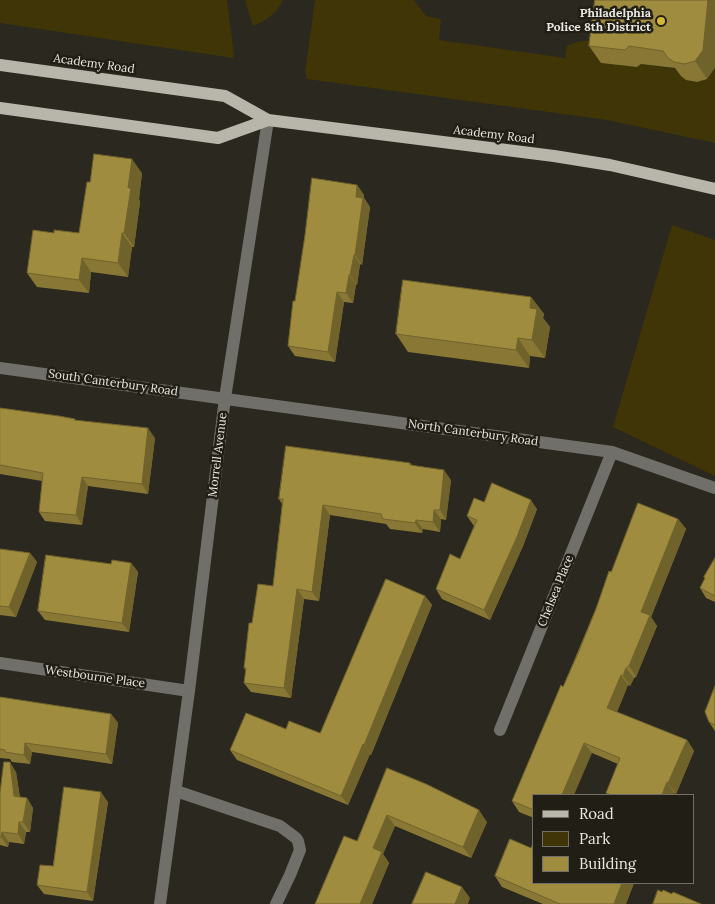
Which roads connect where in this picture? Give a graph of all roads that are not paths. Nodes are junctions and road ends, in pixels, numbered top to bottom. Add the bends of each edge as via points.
1 (0, 65) edge
2 (0, 108) edge
3 (268, 120) junction
4 (715, 188) edge
5 (0, 368) edge
6 (225, 398) junction
7 (612, 452) junction
8 (715, 488) edge
9 (0, 663) edge
10 (189, 691) junction
11 (500, 730) dead end
12 (176, 791) junction
13 (160, 904) edge
14 (276, 904) edge

1 - 3 main road, Academy Road via 225,96
2 - 3 main road, Academy Road via 218,138
3 - 4 main road, Academy Road via 554,156
3 - 6 street, Morrell Avenue
5 - 6 street, South Canterbury Road
6 - 7 street, North Canterbury Road
6 - 10 street, Morrell Avenue
7 - 8 street, North Canterbury Road
7 - 11 street, Chelsea Place
9 - 10 street, Westbourne Place
10 - 12 street, Morrell Avenue
12 - 13 street, Morrell Avenue
12 - 14 street via 280,826 296,838 300,850

